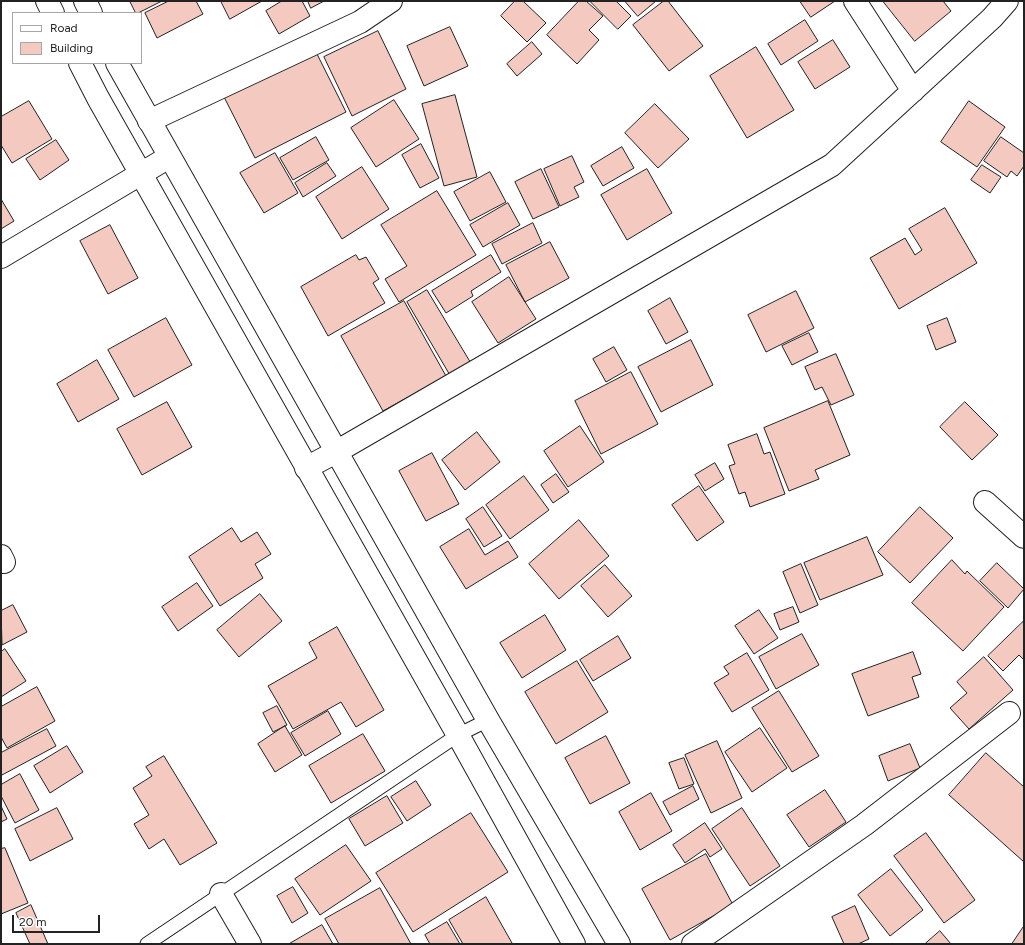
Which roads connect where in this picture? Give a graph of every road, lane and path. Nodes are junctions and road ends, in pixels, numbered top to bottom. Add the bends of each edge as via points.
1 (47, 1) edge
2 (85, 1) edge
3 (391, 1) edge
4 (855, 1) edge
5 (1007, 1) edge
6 (52, 12) edge
7 (90, 12) edge
8 (81, 64) edge
9 (118, 64) edge
10 (912, 91) junction
11 (149, 121) junction
12 (169, 157) junction
13 (141, 173) junction
14 (1, 257) edge
15 (336, 452) junction
16 (306, 468) junction
17 (985, 502) dead end
18 (1024, 536) edge
19 (1009, 713) dead end
20 (488, 720) junction
21 (458, 735) junction
22 (222, 894) junction
23 (147, 944) edge
24 (250, 944) edge
25 (574, 944) edge
26 (619, 944) edge
27 (693, 944) edge

1 - 6 main road
2 - 7 main road
3 - 11 main road via 360,22
4 - 10 main road
5 - 10 main road via 992,18
8 - 13 main road
9 - 11 main road
10 - 15 main road via 832,164
11 - 12 main road
12 - 13 main road
12 - 15 main road
13 - 14 main road
13 - 16 main road
15 - 16 main road
15 - 20 main road
16 - 21 main road
17 - 18 main road
19 - 27 main road via 864,825
20 - 21 lane
20 - 26 main road
21 - 22 lane
21 - 25 main road
22 - 23 lane
22 - 24 main road

